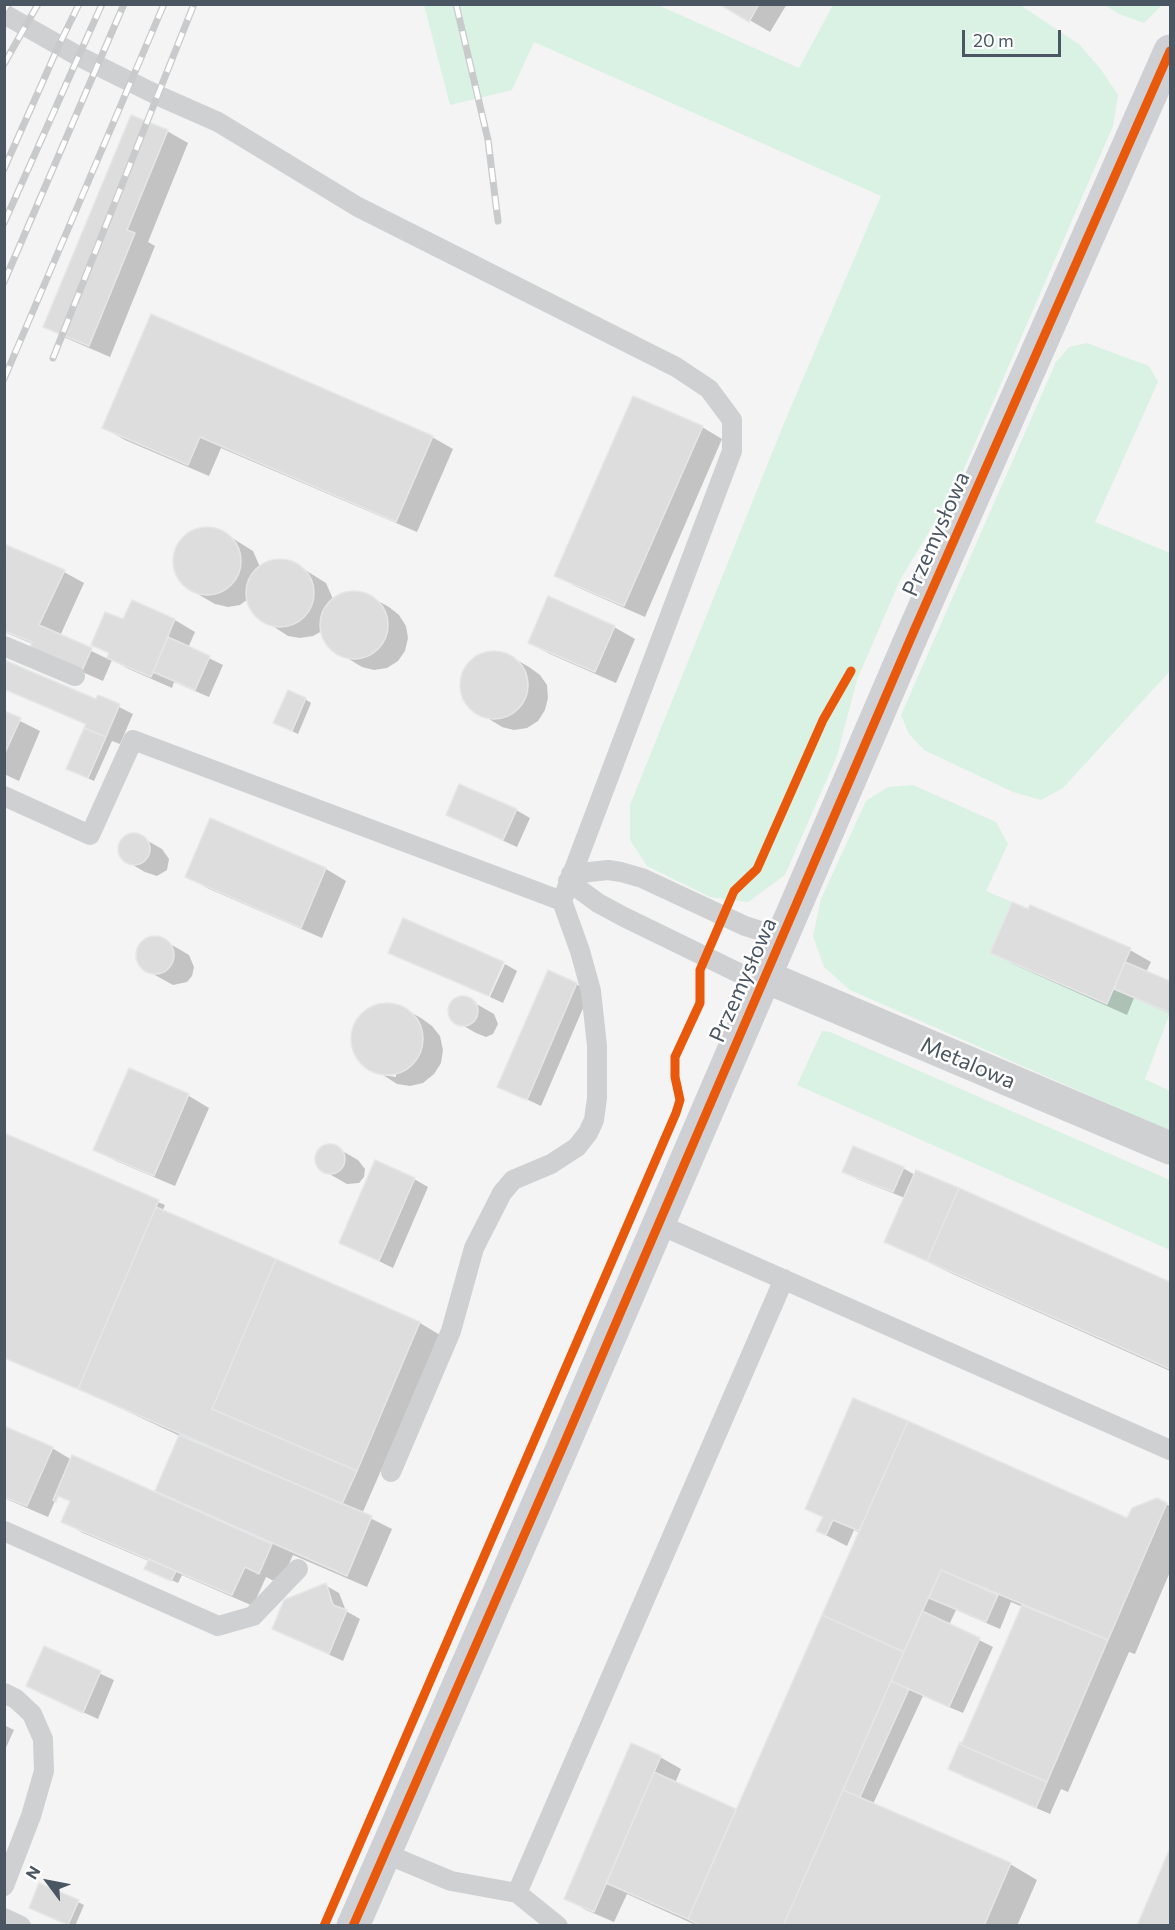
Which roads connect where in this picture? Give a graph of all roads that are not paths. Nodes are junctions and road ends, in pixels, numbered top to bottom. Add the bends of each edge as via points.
1 (4, 14) edge
2 (1170, 51) edge
3 (4, 646) edge
4 (75, 676) dead end
5 (4, 796) edge
6 (570, 878) junction
7 (562, 901) junction
8 (784, 934) junction
9 (763, 983) junction
10 (1170, 1148) edge
11 (658, 1224) junction
12 (784, 1280) junction
13 (1170, 1450) edge
14 (391, 1472) dead end
15 (4, 1531) edge
16 (298, 1569) dead end
17 (4, 1693) edge
18 (384, 1854) junction
19 (4, 1886) edge
20 (517, 1893) junction
21 (4, 1918) edge
22 (21, 1926) edge
23 (353, 1926) edge
24 (558, 1926) edge

1 - 6 lane via 78,56 218,122 358,207 676,367 709,389 732,420 732,451
2 - 8 street, Przemysłowa
3 - 4 lane
5 - 7 lane via 90,835 133,740
6 - 7 lane
6 - 8 lane via 608,870 621,872 745,926
6 - 9 lane via 598,903
7 - 14 lane via 591,991 597,1046 594,1120 578,1147 513,1180 501,1193 474,1248 451,1331
8 - 9 street, Przemysłowa
9 - 10 street, Metalowa
9 - 11 street, Przemysłowa
11 - 12 lane
11 - 18 street, Przemysłowa
12 - 13 lane
12 - 20 lane
15 - 16 lane via 218,1626 253,1616
17 - 19 lane via 32,1714 43,1739 44,1771
18 - 20 lane via 451,1881
18 - 23 street, Przemysłowa
20 - 24 lane
21 - 22 lane

